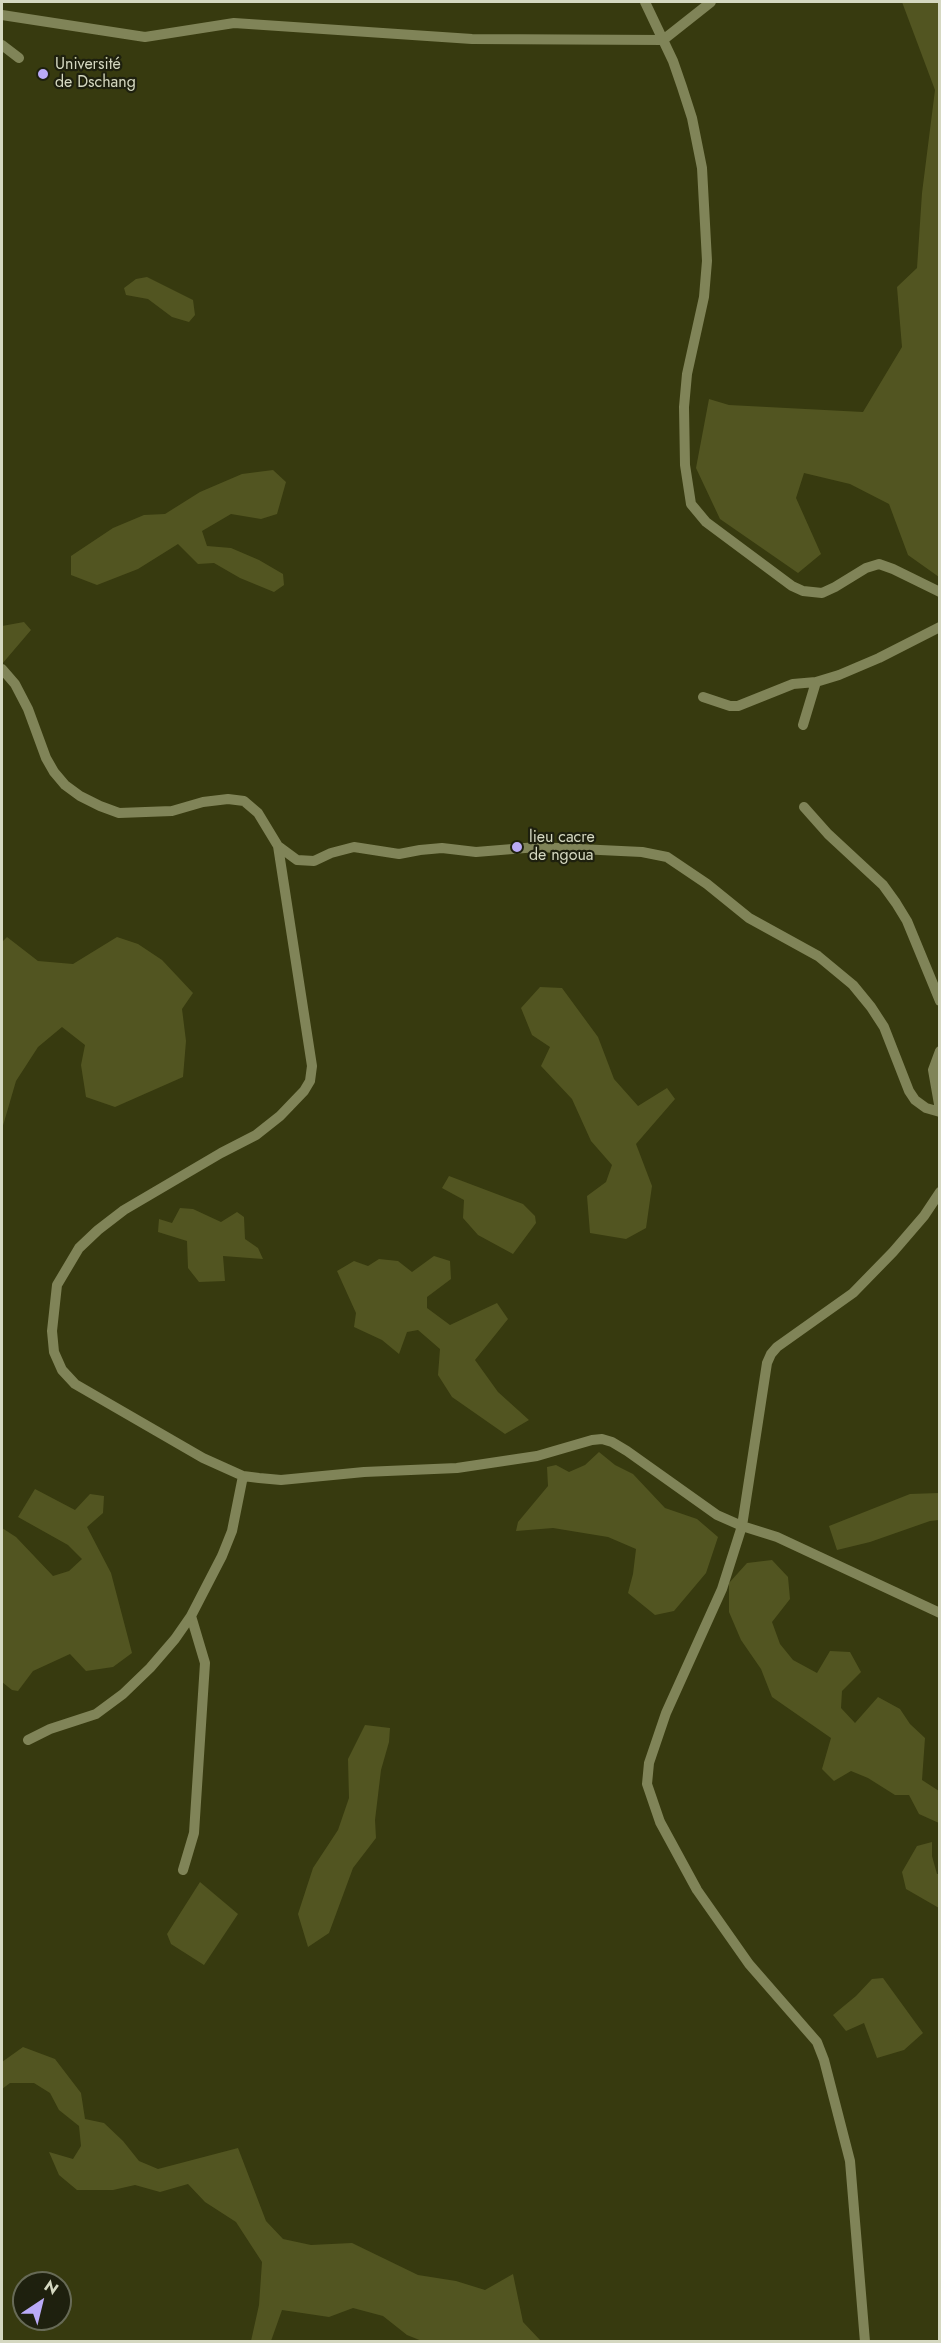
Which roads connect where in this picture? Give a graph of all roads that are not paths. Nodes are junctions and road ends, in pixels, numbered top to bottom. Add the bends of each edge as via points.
1 (645, 2) edge
2 (711, 2) edge
3 (2, 15) edge
4 (663, 40) junction
5 (2, 45) edge
6 (20, 58) dead end
7 (939, 592) edge
8 (939, 627) edge
9 (2, 669) edge
10 (816, 682) junction
11 (703, 696) dead end
12 (803, 725) dead end
13 (804, 807) dead end
14 (278, 846) junction
15 (939, 1001) edge
16 (939, 1051) edge
17 (939, 1111) edge
18 (939, 1192) edge
19 (243, 1476) junction
20 (742, 1526) junction
21 (939, 1613) edge
22 (192, 1616) junction
23 (28, 1740) dead end
24 (183, 1870) dead end
25 (865, 2342) edge

1 - 4 street
2 - 4 street
3 - 4 street via 145,37 234,23 472,39
4 - 7 street via 692,118 702,168 706,222 704,297 684,407 685,465 691,504 706,522 803,591 822,593 879,564
5 - 6 street
8 - 10 street via 879,658
9 - 14 street via 28,709 54,772 80,796 119,813 172,811 228,799 244,801 258,813
10 - 11 street via 793,684 734,707
10 - 12 street
13 - 15 street via 883,885 896,903
14 - 17 street via 297,860 314,861 354,847 399,854 442,848 476,852 537,847 642,852 667,857 749,918 818,956 853,985 884,1027 915,1100
14 - 19 street via 312,1066 310,1081 295,1102 256,1135 155,1191 98,1230 66,1268 57,1286 53,1309 54,1352 62,1370 75,1384 166,1438
16 - 17 street via 933,1070
18 - 20 street via 924,1216 853,1293 771,1354
19 - 20 street via 281,1480 457,1468 537,1456 602,1439 627,1451 717,1515
19 - 22 street via 232,1531
20 - 21 street via 777,1537
20 - 25 street via 722,1589 666,1713 649,1763 647,1784 660,1822 697,1890 749,1964 817,2043 824,2060 850,2161
22 - 23 street via 123,1694 96,1714
22 - 24 street via 205,1663 194,1833

